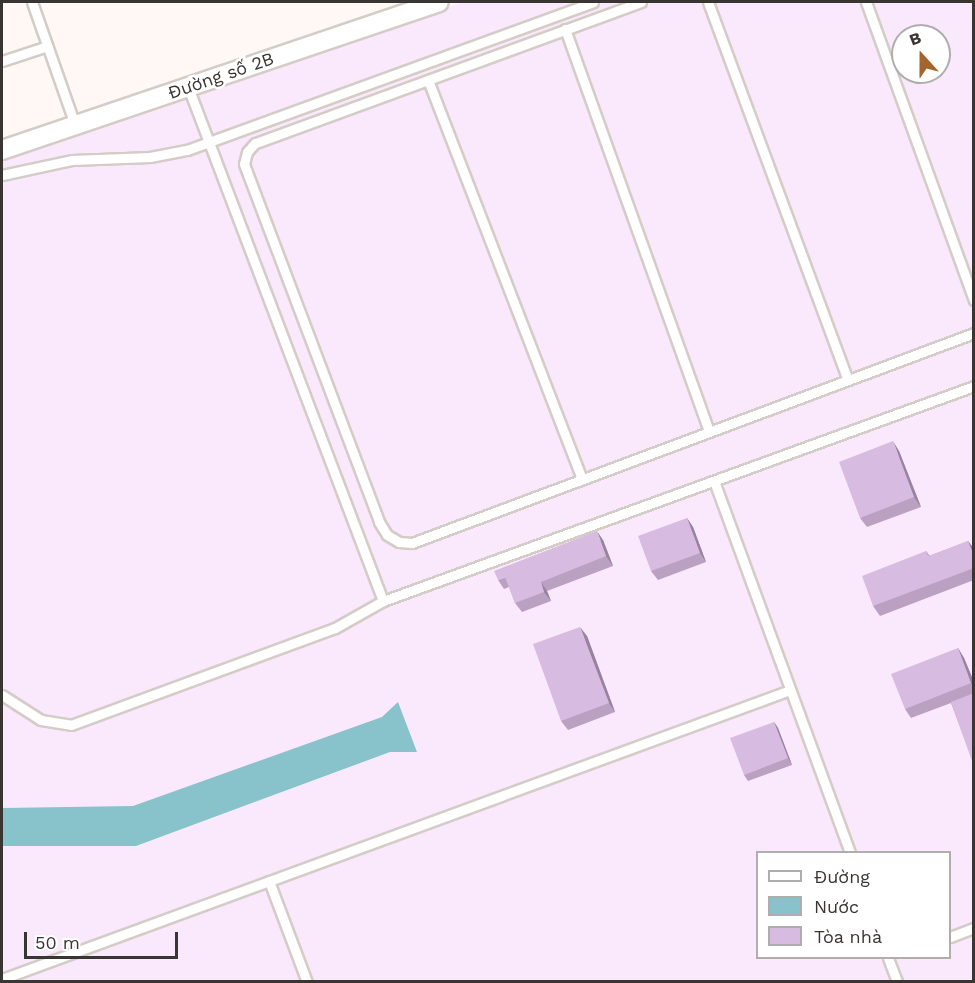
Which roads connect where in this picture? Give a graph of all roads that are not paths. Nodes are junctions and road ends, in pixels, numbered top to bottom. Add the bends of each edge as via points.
1 (33, 2) edge
2 (440, 2) edge
3 (594, 2) edge
4 (641, 2) edge
5 (708, 2) edge
6 (866, 2) edge
7 (565, 29) junction
8 (48, 46) junction
9 (2, 61) edge
10 (428, 80) junction
11 (188, 87) junction
12 (75, 126) junction
13 (207, 143) junction
14 (2, 150) edge
15 (2, 175) edge
16 (974, 300) edge
17 (974, 333) edge
18 (848, 380) junction
19 (974, 386) edge
20 (709, 432) junction
21 (582, 479) junction
22 (714, 481) junction
23 (383, 601) junction
24 (790, 690) junction
25 (2, 695) edge
26 (850, 851) edge
27 (269, 881) junction
28 (974, 928) edge
29 (951, 937) edge
30 (890, 959) edge
31 (2, 979) edge
32 (307, 981) edge
33 (897, 981) edge

1 - 8 lane
2 - 11 street, Đường số 2B
3 - 13 lane
4 - 7 lane
5 - 18 lane
6 - 16 lane
7 - 10 lane
7 - 20 lane
8 - 9 lane
8 - 12 lane
10 - 21 lane
10 - 21 lane via 255,143 244,158 379,522 393,539 412,543
11 - 12 street, Đường số 2B
11 - 13 lane
12 - 14 street, Đường số 2B
13 - 15 lane via 170,155 72,160
13 - 23 lane
17 - 18 lane
18 - 20 lane
19 - 22 lane
20 - 21 lane
22 - 23 lane
22 - 24 lane
23 - 25 lane via 335,628 71,725 41,720
24 - 26 lane
24 - 27 lane
27 - 31 lane
27 - 32 lane
28 - 29 lane
30 - 33 lane

